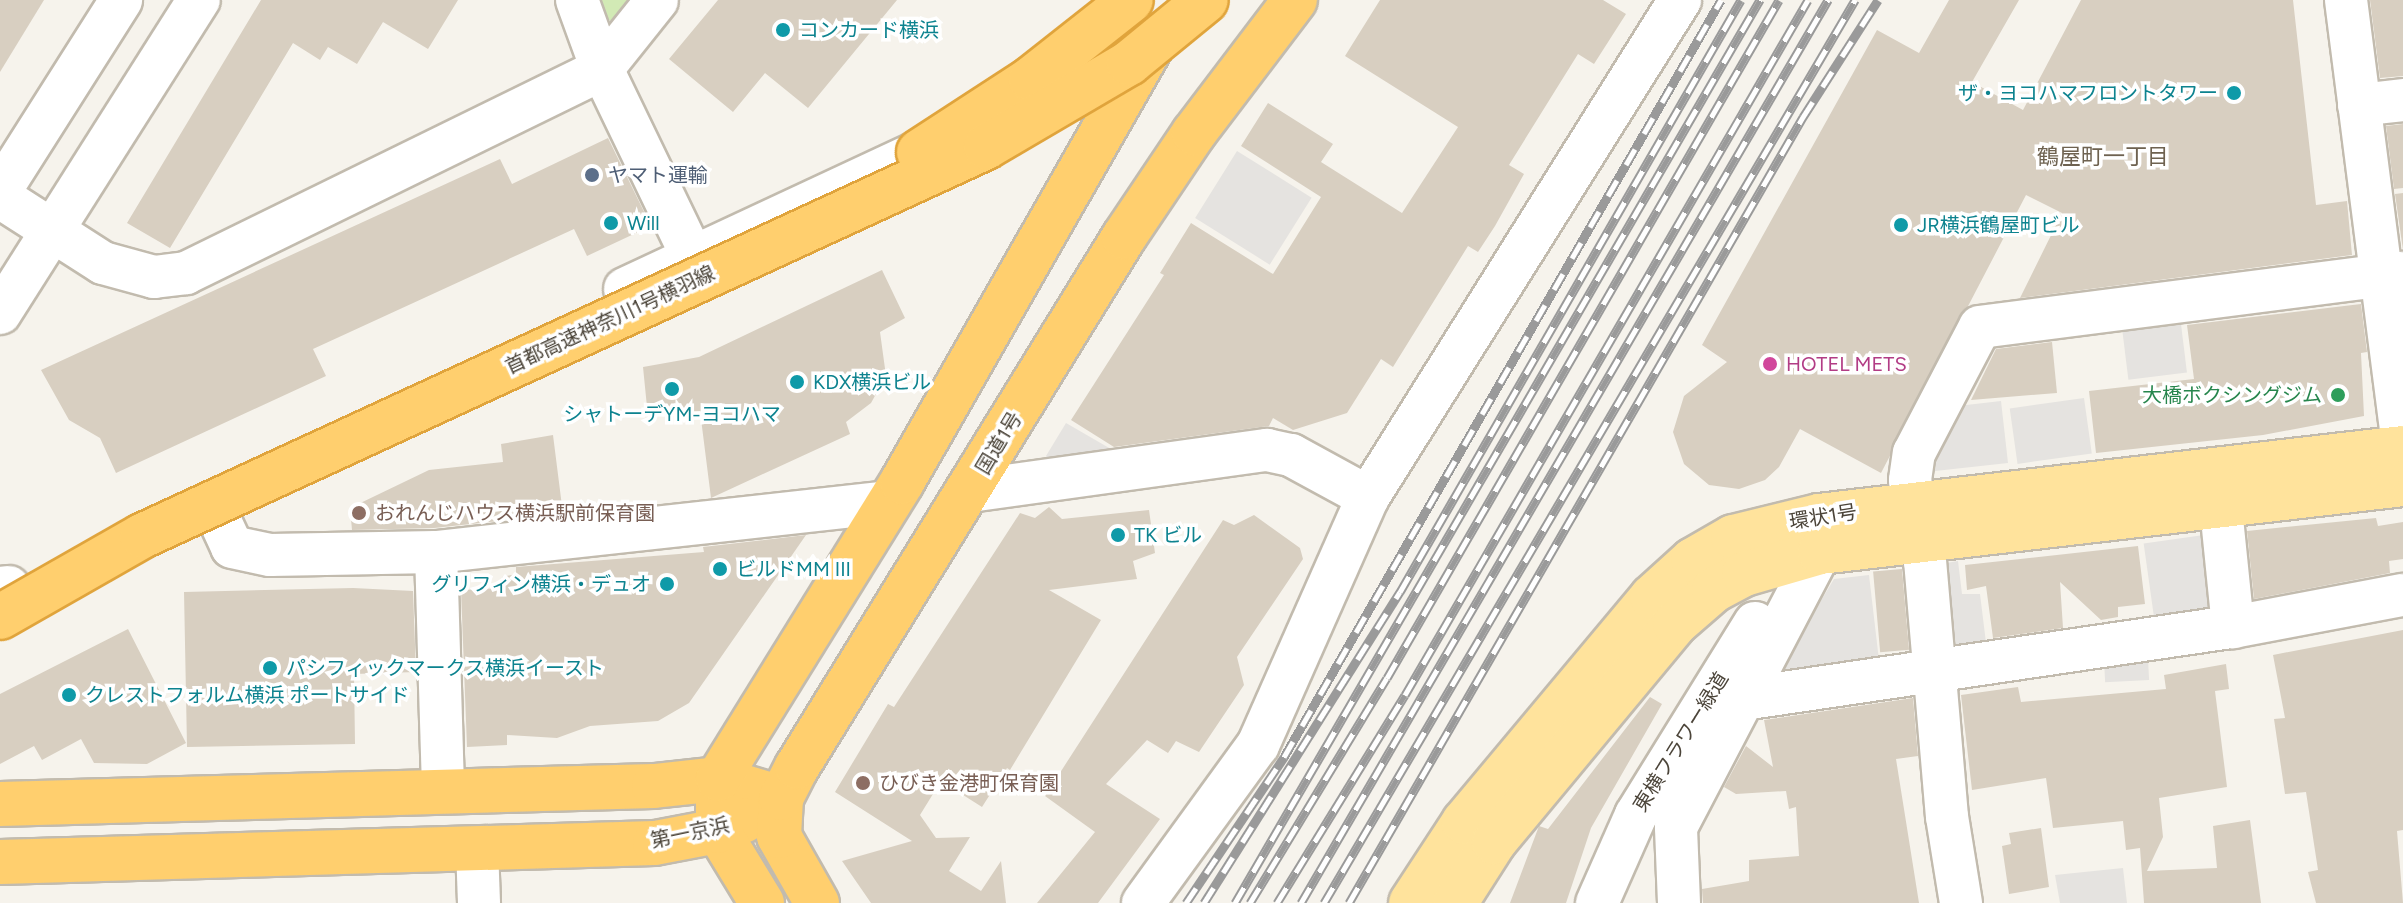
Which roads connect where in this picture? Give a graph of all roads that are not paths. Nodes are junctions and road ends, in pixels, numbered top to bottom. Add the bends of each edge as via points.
1 (121, 0) edge
2 (199, 0) edge
3 (577, 0) edge
4 (657, 0) edge
5 (1131, 0) edge
6 (1177, 0) edge
7 (1206, 0) edge
8 (1233, 0) edge
9 (1295, 0) edge
10 (1680, 0) edge
11 (2346, 0) edge
12 (602, 69) junction
13 (1127, 88) junction
14 (1084, 93) junction
15 (2403, 100) edge
16 (2359, 105) junction
17 (868, 180) junction
18 (0, 194) edge
19 (53, 231) junction
20 (693, 258) junction
21 (2391, 275) edge
22 (0, 313) edge
23 (2403, 447) edge
24 (2403, 484) edge
25 (2218, 486) junction
26 (970, 491) junction
27 (1368, 497) junction
28 (890, 502) junction
29 (1917, 522) junction
30 (221, 523) junction
31 (436, 552) junction
32 (1820, 552) junction
33 (1776, 588) dead end
34 (2403, 595) edge
35 (2, 596) edge
36 (2233, 627) junction
37 (0, 635) edge
38 (1935, 672) junction
39 (1743, 699) junction
40 (718, 779) junction
41 (443, 792) junction
42 (781, 798) junction
43 (0, 804) edge
44 (718, 831) junction
45 (477, 848) junction
46 (0, 862) edge
47 (479, 903) edge
48 (762, 903) edge
49 (817, 903) edge
50 (1143, 903) edge
51 (1411, 903) edge
52 (1455, 903) edge
53 (1597, 903) edge
54 (1679, 903) edge
55 (1961, 903) edge

1 - 18 street
2 - 19 street
3 - 12 street
4 - 12 street
5 - 17 highway, 首都高速神奈川1号横羽線, bridge via 977,116
6 - 13 highway
6 - 17 highway, bridge via 1014,110
7 - 14 highway, 首都高速神奈川1号横羽線, bridge
8 - 14 highway, bridge via 1159,54
9 - 26 highway, 国道1号 via 1194,133 1124,237
10 - 27 street
11 - 16 street
12 - 19 street via 186,273 154,277 125,272
12 - 20 street
13 - 20 street via 966,130
13 - 28 highway
13 - 30 street via 985,169
14 - 35 highway, 首都高速神奈川1号横羽線, bridge via 930,174
15 - 16 street
16 - 21 street
17 - 35 highway, 首都高速神奈川1号横羽線 via 135,522
18 - 19 street
19 - 22 street
20 - 35 street via 133,520
21 - 23 street
21 - 29 street via 1980,327 1914,453
23 - 25 main road, 環状1号
24 - 25 main road, 環状1号
25 - 29 main road, 環状1号
25 - 36 street
26 - 27 street via 1267,450 1291,455
26 - 42 highway, 国道1号
27 - 50 street via 1258,745
28 - 31 street
28 - 40 highway
29 - 32 main road, 環状1号
29 - 38 street
29 - 51 main road, 環状1号 via 1772,525 1733,537 1693,560 1652,597 1464,822
30 - 31 street via 232,547 270,555
30 - 37 street via 97,579
31 - 41 street
32 - 39 street
32 - 52 main road, 環状1号 via 1744,574 1694,606 1494,842
33 - 53 street, 東横フラワー緑道 via 1636,815
34 - 36 street
36 - 38 street
38 - 39 street
38 - 55 street via 1947,817
39 - 54 street via 1676,827
40 - 41 highway
40 - 42 highway
40 - 44 highway
41 - 43 highway
42 - 44 highway, 第一京浜
42 - 49 highway via 778,819 784,852
44 - 45 highway, 第一京浜 via 655,843
44 - 48 highway
45 - 46 highway, 第一京浜
45 - 47 street

